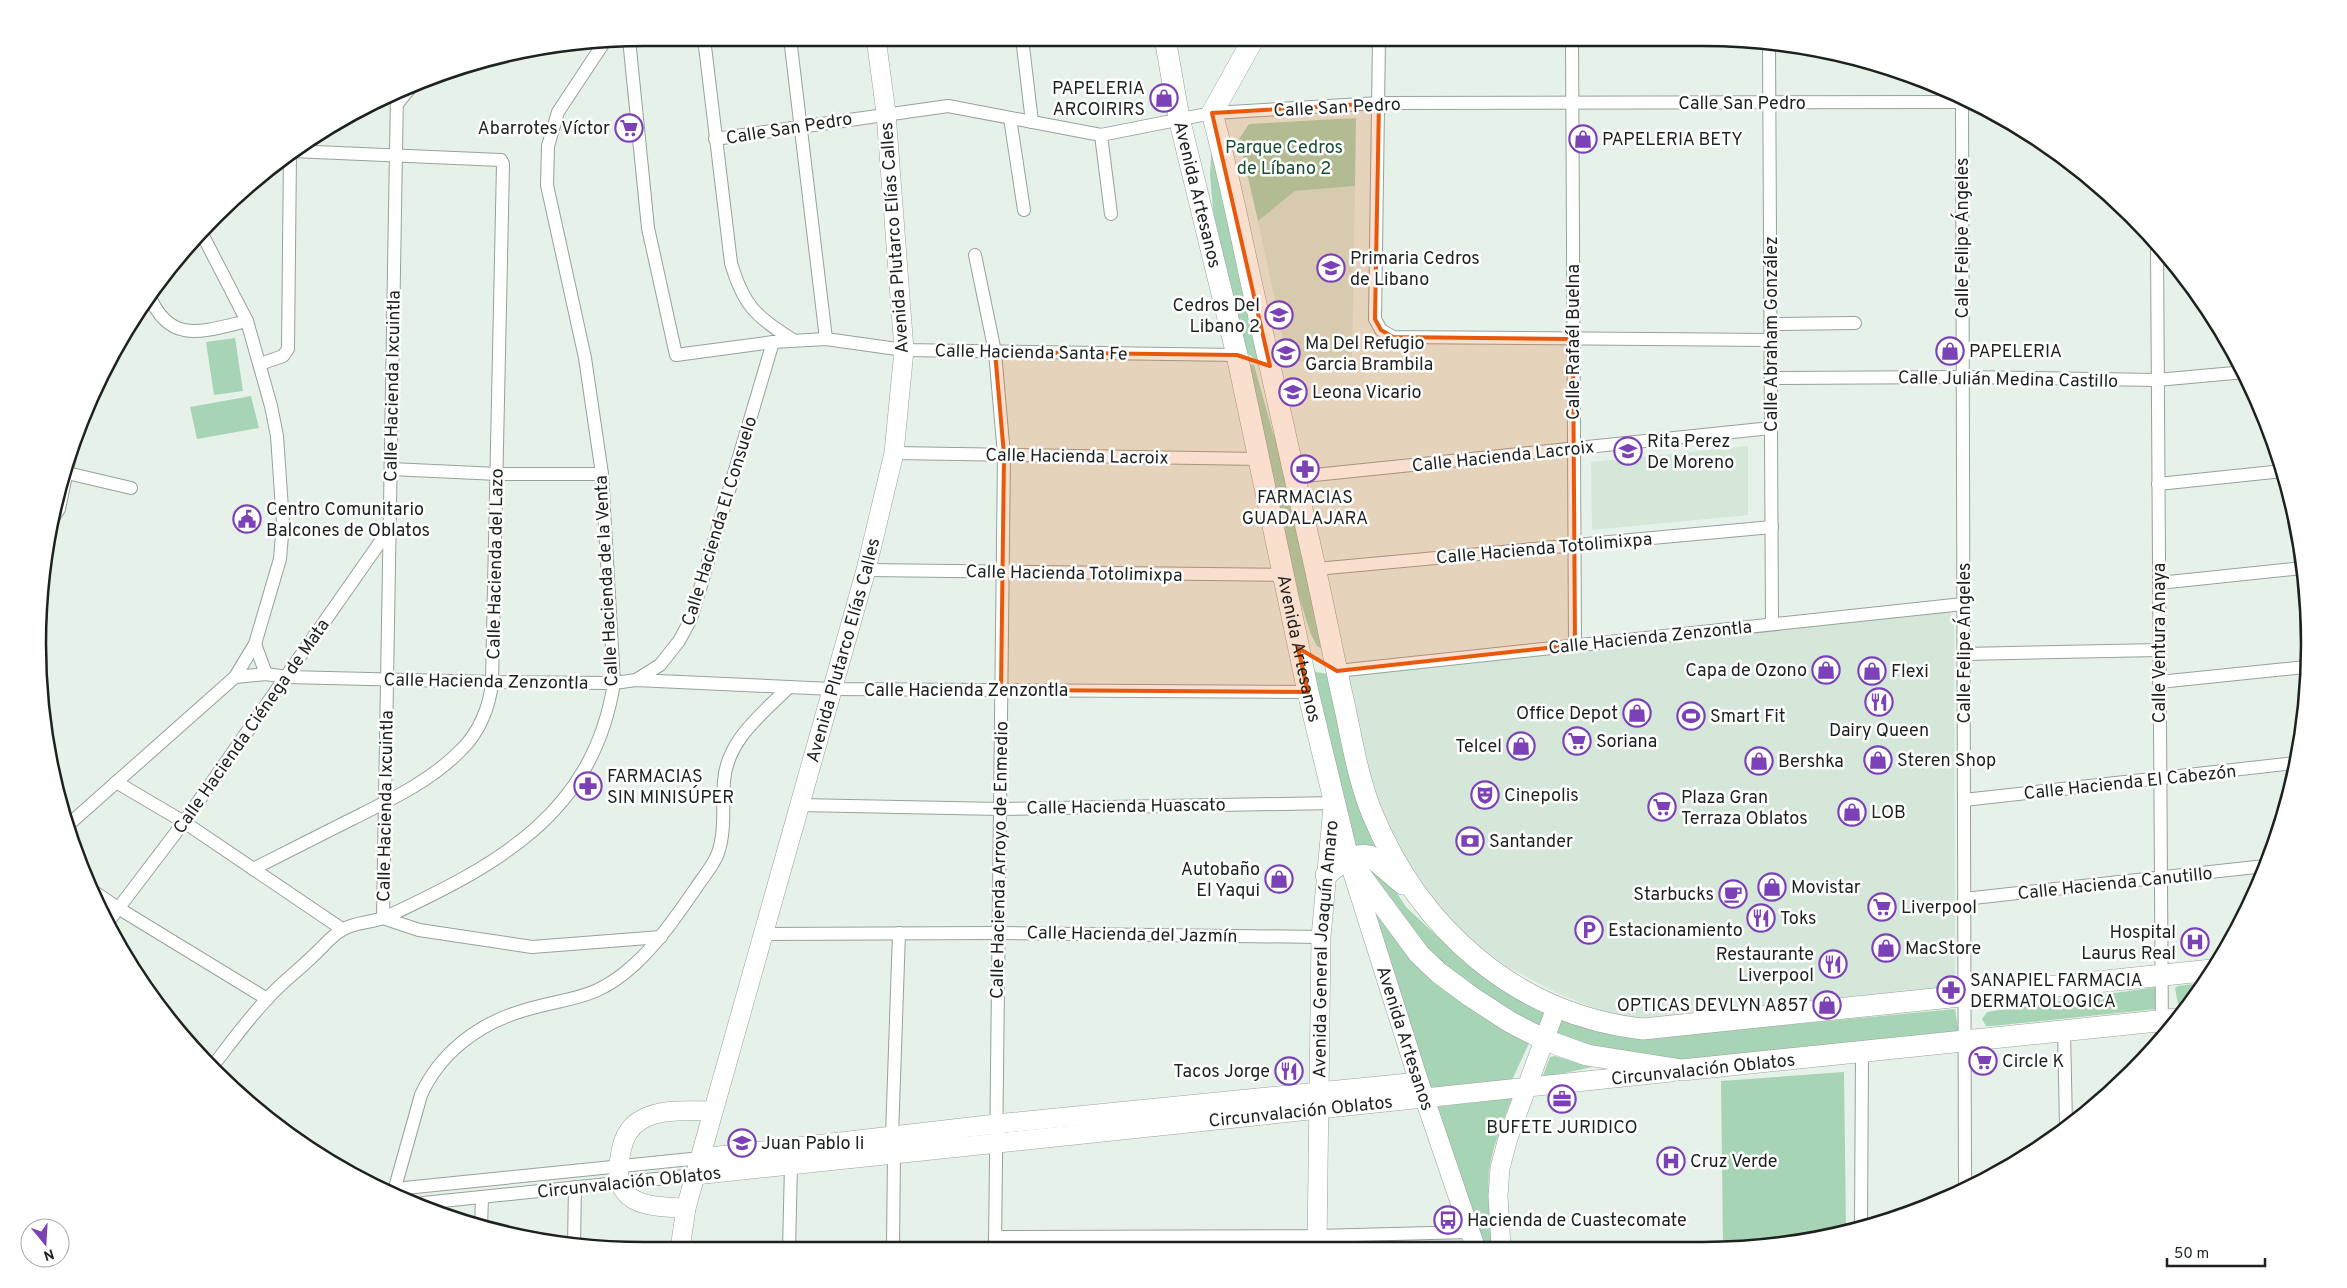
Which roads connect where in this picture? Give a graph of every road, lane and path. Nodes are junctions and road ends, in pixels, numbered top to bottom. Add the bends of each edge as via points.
1 (705, 46) edge
2 (791, 46) edge
3 (877, 46) edge
4 (1023, 46) edge
5 (1167, 46) edge
6 (1250, 46) edge
7 (1380, 46) edge
8 (1572, 46) edge
9 (630, 47) edge
10 (600, 48) edge
11 (1769, 50) edge
12 (397, 100) edge
13 (1770, 102) junction
14 (1954, 102) edge
15 (1379, 103) junction
16 (1572, 103) junction
17 (1963, 106) edge
18 (886, 113) junction
19 (1212, 113) junction
20 (1010, 118) junction
21 (1179, 118) junction
22 (1032, 122) junction
23 (801, 126) junction
24 (1101, 135) junction
25 (716, 140) junction
26 (304, 153) edge
27 (396, 156) junction
28 (291, 162) edge
29 (1024, 210) dead end
30 (1111, 214) dead end
31 (205, 239) edge
32 (975, 255) dead end
33 (2157, 256) edge
34 (153, 304) edge
35 (247, 320) junction
36 (1855, 323) dead end
37 (1771, 324) junction
38 (826, 339) junction
39 (1573, 339) junction
40 (793, 340) junction
41 (1771, 340) junction
42 (773, 342) junction
43 (904, 350) junction
44 (995, 352) junction
45 (1237, 355) junction
46 (260, 364) junction
47 (2235, 373) edge
48 (1963, 377) junction
49 (1771, 378) junction
50 (2158, 380) junction
51 (1771, 428) junction
52 (1574, 448) junction
53 (894, 453) junction
54 (1004, 455) junction
55 (1259, 459) junction
56 (1293, 468) junction
57 (391, 469) junction
58 (2275, 472) edge
59 (72, 474) edge
60 (498, 474) junction
61 (602, 474) junction
62 (2158, 484) junction
63 (131, 488) dead end
64 (1772, 527) junction
65 (390, 528) junction
66 (1574, 544) junction
67 (1316, 569) junction
68 (2296, 569) edge
69 (866, 570) junction
70 (1002, 572) junction
71 (1283, 575) junction
72 (2159, 583) junction
73 (1963, 604) junction
74 (1772, 624) junction
75 (255, 644) junction
76 (1575, 645) junction
77 (1298, 646) junction
78 (2159, 650) junction
79 (1964, 654) junction
80 (2300, 668) edge
81 (1337, 670) junction
82 (266, 674) junction
83 (235, 677) junction
84 (287, 677) junction
85 (387, 679) junction
86 (636, 680) junction
87 (492, 682) junction
88 (2159, 682) junction
89 (614, 683) junction
90 (789, 687) junction
91 (832, 689) junction
92 (1001, 690) junction
93 (1308, 692) junction
94 (2288, 764) edge
95 (2160, 780) junction
96 (116, 782) junction
97 (1964, 800) junction
98 (385, 802) junction
99 (1333, 803) junction
100 (799, 805) junction
101 (1000, 809) junction
102 (73, 820) edge
103 (184, 822) junction
104 (1348, 858) junction
105 (2257, 867) edge
106 (253, 869) junction
107 (1326, 875) junction
108 (2160, 878) junction
109 (103, 897) edge
110 (1964, 899) junction
111 (1425, 904) junction
112 (118, 908) junction
113 (112, 916) edge
114 (383, 918) junction
115 (342, 929) junction
116 (999, 932) junction
117 (899, 933) junction
118 (763, 934) junction
119 (1321, 937) junction
120 (662, 938) junction
121 (2203, 971) edge
122 (2161, 976) junction
123 (1965, 996) junction
124 (267, 999) junction
125 (1556, 1008) junction
126 (2165, 1022) edge
127 (2161, 1027) edge
128 (2064, 1031) junction
129 (1545, 1040) junction
130 (1965, 1041) junction
131 (1862, 1052) junction
132 (216, 1062) edge
133 (1682, 1070) junction
134 (1419, 1082) junction
135 (1527, 1087) junction
136 (1319, 1090) junction
137 (1426, 1099) junction
138 (1319, 1109) junction
139 (712, 1111) junction
140 (2066, 1119) edge
141 (996, 1124) junction
142 (996, 1143) junction
143 (893, 1145) junction
144 (791, 1165) junction
145 (698, 1166) junction
146 (619, 1174) junction
147 (1965, 1181) edge
148 (395, 1187) edge
149 (575, 1187) junction
150 (401, 1190) edge
151 (482, 1197) junction
152 (431, 1202) edge
153 (686, 1208) junction
154 (481, 1219) edge
155 (1861, 1220) edge
156 (574, 1238) edge
157 (1472, 1239) edge
158 (1317, 1241) edge
159 (681, 1242) edge
160 (789, 1242) edge
161 (893, 1242) edge
162 (995, 1242) edge
163 (1156, 1242) edge
164 (1501, 1242) edge

1 - 25 street
2 - 23 street
3 - 18 street, Avenida Plutarco Elías Calles
4 - 22 street
5 - 21 main road, Avenida Artesanos
6 - 19 main road
7 - 15 street
8 - 16 street, Calle Rafaél Buelna
9 - 42 street, Calle Hacienda Santa Fe via 648,228 676,355
10 - 61 street, Calle Hacienda de la Venta via 558,112 548,146 547,185 585,358
11 - 13 street, Calle Abraham González
12 - 27 street, Calle Hacienda Ixcuintla
13 - 14 street, Calle San Pedro
13 - 16 street, Calle San Pedro
13 - 37 street, Calle Abraham González
15 - 16 street, Calle San Pedro
15 - 19 street, Calle San Pedro
15 - 39 street via 1375,319 1381,330 1393,337
16 - 39 street, Calle Rafaél Buelna
17 - 48 street, Calle Felipe Ángeles
18 - 20 street, Calle San Pedro via 948,106
18 - 23 street, Calle San Pedro
18 - 43 street, Avenida Plutarco Elías Calles
19 - 21 street, Calle San Pedro
19 - 56 main road, Avenida Artesanos
20 - 22 street, Calle San Pedro
20 - 29 street
21 - 24 street, Calle San Pedro
21 - 45 main road, Avenida Artesanos
22 - 24 street, Calle San Pedro
23 - 25 street, Calle San Pedro
23 - 38 street
24 - 30 street
25 - 40 street via 731,263 742,296 761,320
26 - 27 street
27 - 57 street, Calle Hacienda Ixcuintla
27 - 60 street, Calle Hacienda del Lazo via 502,160
28 - 46 street via 288,349 283,356
31 - 35 street
32 - 44 street, Calle Hacienda Arroyo de Enmedio
33 - 50 street, Calle Ventura Anaya
34 - 35 street via 157,312 180,330 197,332
35 - 46 street
36 - 37 street
37 - 41 street, Calle Abraham González
38 - 40 street, Calle Hacienda Santa Fe
38 - 43 street, Calle Hacienda Santa Fe
39 - 41 street
39 - 52 street, Calle Rafaél Buelna
40 - 42 street, Calle Hacienda Santa Fe
41 - 49 street, Calle Abraham González
42 - 86 street, Calle Hacienda El Consuelo via 691,619 679,642 660,665
43 - 44 street, Calle Hacienda Santa Fe
43 - 53 street, Avenida Plutarco Elías Calles
44 - 45 street, Calle Hacienda Santa Fe
44 - 54 street, Calle Hacienda Arroyo de Enmedio
45 - 55 main road, Avenida Artesanos
45 - 56 main road via 1257,365 1274,432
46 - 75 street via 276,436 283,523 280,559
47 - 50 street, Calle Julián Medina Castillo
48 - 49 street, Calle Julián Medina Castillo
48 - 50 street, Calle Julián Medina Castillo
48 - 73 street, Calle Felipe Ángeles
49 - 51 street, Calle Abraham González
50 - 62 street, Calle Ventura Anaya
51 - 52 street, Calle Hacienda Lacroix
51 - 64 street, Calle Abraham González
52 - 56 street, Calle Hacienda Lacroix
52 - 66 street, Calle Rafaél Buelna
53 - 54 street, Calle Hacienda Lacroix
53 - 69 street, Avenida Plutarco Elías Calles
54 - 55 street, Calle Hacienda Lacroix
54 - 70 street, Calle Hacienda Arroyo de Enmedio
55 - 71 main road, Avenida Artesanos
56 - 67 main road, Avenida Artesanos
57 - 60 street
57 - 65 street, Calle Hacienda Ixcuintla
58 - 62 street
59 - 63 street
60 - 61 street
60 - 87 street, Calle Hacienda del Lazo
61 - 89 street, Calle Hacienda de la Venta
62 - 72 street, Calle Ventura Anaya
64 - 66 street, Calle Hacienda Totolimixpa
64 - 74 street, Calle Abraham González
65 - 84 street, Calle Hacienda Ciénega de Mata
65 - 85 street, Calle Hacienda Ixcuintla
66 - 67 street, Calle Hacienda Totolimixpa
66 - 76 street, Calle Rafaél Buelna
67 - 81 main road, Avenida Artesanos
68 - 72 street
69 - 70 street, Calle Hacienda Totolimixpa
69 - 91 street, Avenida Plutarco Elías Calles
70 - 71 street, Calle Hacienda Totolimixpa
70 - 92 street, Calle Hacienda Arroyo de Enmedio
71 - 77 main road, Avenida Artesanos
72 - 78 street, Calle Ventura Anaya
73 - 74 street, Calle Hacienda Zenzontla
73 - 79 street, Calle Felipe Ángeles
74 - 76 street, Calle Hacienda Zenzontla
75 - 82 street
75 - 83 street
76 - 81 street, Calle Hacienda Zenzontla
77 - 81 main road via 1322,665
77 - 93 main road, Avenida Artesanos
78 - 79 street
78 - 88 street, Calle Ventura Anaya
79 - 97 street, Calle Felipe Ángeles
80 - 88 street
81 - 111 main road, Avenida Artesanos via 1357,764 1372,813 1396,861
82 - 83 street, Calle Hacienda Zenzontla
82 - 84 street, Calle Hacienda Zenzontla
83 - 96 street
84 - 85 street, Calle Hacienda Zenzontla
84 - 103 street, Calle Hacienda Ciénega de Mata
85 - 87 street, Calle Hacienda Zenzontla
85 - 98 street, Calle Hacienda Ixcuintla
86 - 89 street, Calle Hacienda Zenzontla
86 - 90 street, Calle Hacienda Zenzontla
87 - 89 street, Calle Hacienda Zenzontla
87 - 98 street, Calle Hacienda del Lazo via 486,710 462,750 421,781
88 - 95 street, Calle Ventura Anaya
89 - 114 street, Calle Hacienda de la Venta via 610,708 592,757 579,781 542,824 456,882
90 - 91 street, Calle Hacienda Zenzontla
90 - 120 street via 748,728 731,753 725,775 718,853
91 - 92 street, Calle Hacienda Zenzontla
91 - 100 street, Avenida Plutarco Elías Calles
92 - 93 street, Calle Hacienda Zenzontla
92 - 101 street, Calle Hacienda Arroyo de Enmedio
93 - 99 main road, Avenida Artesanos
94 - 95 street, Calle Hacienda El Cabezón
95 - 97 street, Calle Hacienda El Cabezón
95 - 108 street, Calle Ventura Anaya
96 - 102 street
96 - 103 street
97 - 110 street, Calle Felipe Ángeles
98 - 106 street, Calle Hacienda del Lazo
98 - 114 street, Calle Hacienda Ixcuintla
99 - 101 street, Calle Hacienda Huascato
99 - 104 main road, Avenida Artesanos
99 - 107 street, Avenida General Joaquín Amaro
100 - 101 street, Calle Hacienda Huascato
100 - 118 street, Avenida Plutarco Elías Calles
101 - 116 street, Calle Hacienda Arroyo de Enmedio
103 - 106 street
103 - 112 street, Calle Hacienda Ciénega de Mata
104 - 107 main road
104 - 111 main road via 1370,856
104 - 129 main road via 1419,954 1439,973 1510,1022
104 - 134 street, Avenida Artesanos
105 - 108 street, Calle Hacienda Canutillo
106 - 115 street
107 - 119 street, Avenida General Joaquín Amaro
108 - 110 street, Calle Hacienda Canutillo
108 - 122 street, Calle Ventura Anaya
109 - 112 street
110 - 123 street, Calle Felipe Ángeles
111 - 125 main road, Avenida Artesanos via 1463,949 1508,982
112 - 113 street, Calle Hacienda Ciénega de Mata
112 - 124 street
114 - 115 street, Calle Hacienda de la Venta
114 - 120 street via 419,930 532,947
115 - 124 street, Calle Hacienda de la Venta
116 - 117 street, Calle Hacienda del Jazmín
116 - 119 street, Calle Hacienda del Jazmín
116 - 141 street, Calle Hacienda Arroyo de Enmedio
117 - 118 street, Calle Hacienda del Jazmín
117 - 143 street
118 - 139 street, Avenida Plutarco Elías Calles
119 - 136 street, Avenida General Joaquín Amaro
120 - 148 street via 616,980 592,994 522,1010 486,1026 454,1048 426,1084
121 - 122 main road
122 - 123 main road
122 - 126 street, Calle Ventura Anaya
123 - 125 main road via 1643,1029 1614,1026
123 - 130 street, Calle Felipe Ángeles
124 - 132 street, Calle Hacienda de la Venta
125 - 129 street
127 - 128 main road, Circunvalación Oblatos
128 - 130 main road, Circunvalación Oblatos
128 - 140 street
129 - 133 main road via 1587,1055
129 - 135 street
130 - 131 main road, Circunvalación Oblatos
130 - 147 street, Calle Felipe Ángeles
131 - 133 main road, Circunvalación Oblatos
131 - 155 street
133 - 135 street, Circunvalación Oblatos
134 - 136 street, Circunvalación Oblatos
134 - 137 street, Avenida Artesanos
135 - 137 street, Circunvalación Oblatos
135 - 164 street via 1500,1168
136 - 138 street, Avenida General Joaquín Amaro
136 - 141 street, Circunvalación Oblatos
137 - 138 street, Circunvalación Oblatos
137 - 157 street, Avenida Artesanos
138 - 142 street, Circunvalación Oblatos
138 - 158 street, Avenida General Joaquín Amaro
139 - 145 street, Avenida Plutarco Elías Calles
139 - 146 street via 662,1113 641,1120 629,1130 623,1142
141 - 142 street, Calle Hacienda Arroyo de Enmedio
141 - 143 street, Circunvalación Oblatos
142 - 143 street, Circunvalación Oblatos
142 - 162 street, Calle Hacienda Arroyo de Enmedio
143 - 144 street, Circunvalación Oblatos
143 - 145 street, Circunvalación Oblatos
143 - 161 street
144 - 145 street, Circunvalación Oblatos
144 - 160 street
145 - 146 street, Circunvalación Oblatos
145 - 153 street, Avenida Plutarco Elías Calles
146 - 149 street, Circunvalación Oblatos
146 - 150 street, Circunvalación Oblatos
146 - 153 street via 624,1191 635,1200 648,1206
149 - 151 street, Circunvalación Oblatos
149 - 156 street
151 - 152 street, Circunvalación Oblatos
151 - 154 street
153 - 159 street, Avenida Plutarco Elías Calles
157 - 158 street
158 - 163 street

